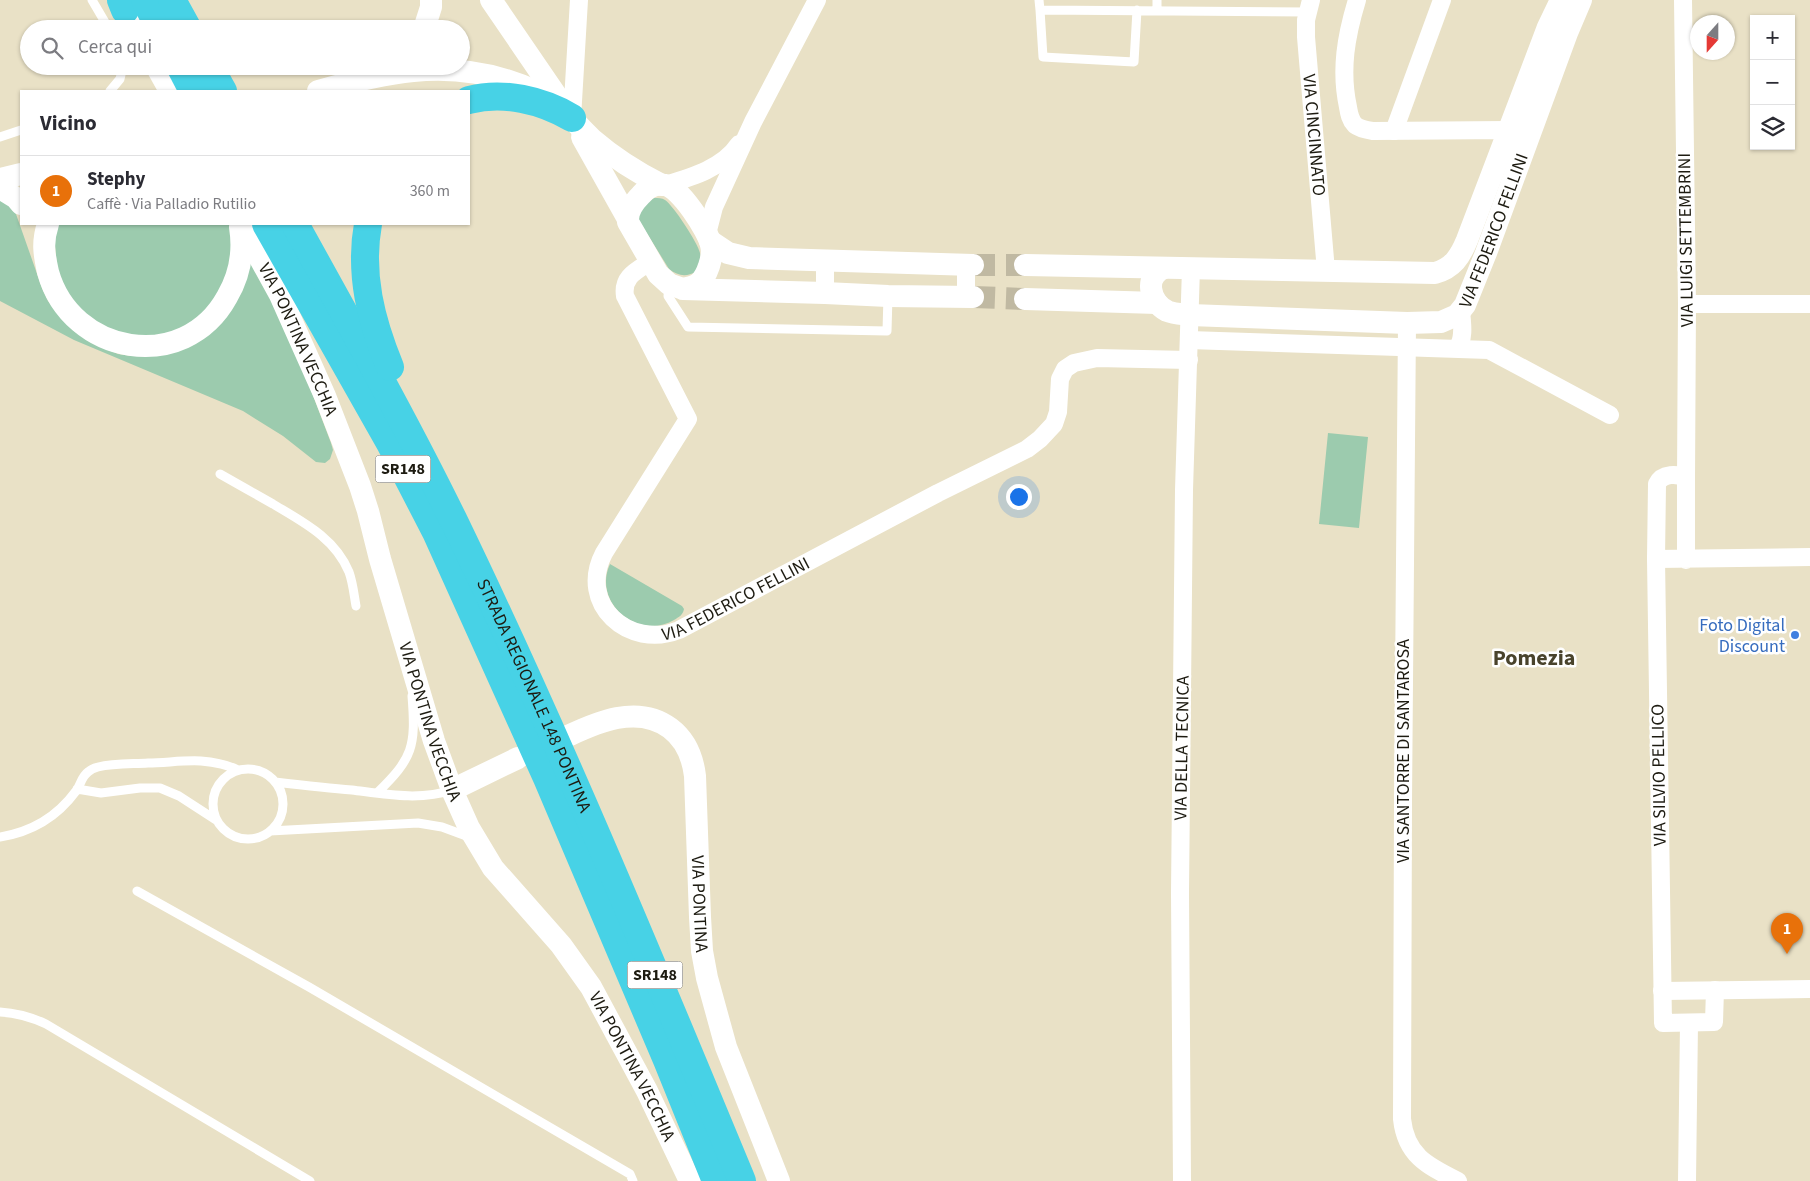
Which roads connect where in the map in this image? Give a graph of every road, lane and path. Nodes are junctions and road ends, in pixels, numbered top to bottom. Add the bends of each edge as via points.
1 (92, 0) edge
2 (172, 0) edge
3 (182, 0) edge
4 (431, 0) edge
5 (491, 0) edge
6 (578, 0) edge
7 (818, 0) edge
8 (1039, 0) edge
9 (1157, 0) edge
10 (1357, 0) edge
11 (1442, 0) edge
12 (1561, 0) edge
13 (1582, 0) edge
14 (1684, 0) edge
15 (1310, 6) edge
16 (1040, 10) junction
17 (1137, 10) junction
18 (1157, 10) junction
19 (126, 11) edge
20 (143, 20) edge
21 (183, 20) edge
22 (189, 20) edge
23 (427, 20) edge
24 (575, 64) junction
25 (470, 73) edge
26 (541, 74) junction
27 (121, 75) edge
28 (170, 75) edge
29 (369, 75) edge
30 (183, 83) edge
31 (111, 90) edge
32 (321, 90) edge
33 (470, 100) edge
34 (572, 118) junction
35 (753, 122) junction
36 (20, 130) edge
37 (1394, 131) junction
38 (1519, 134) junction
39 (0, 137) edge
40 (20, 174) edge
41 (0, 179) edge
42 (663, 185) junction
43 (0, 188) edge
44 (20, 203) edge
45 (628, 219) junction
46 (30, 225) edge
47 (48, 225) edge
48 (240, 225) edge
49 (241, 225) edge
50 (267, 225) edge
51 (297, 225) edge
52 (368, 225) edge
53 (708, 238) junction
54 (44, 254) junction
55 (825, 260) junction
56 (650, 262) junction
57 (969, 264) joint
58 (1025, 265) tunnel mouth
59 (1164, 268) junction
60 (1191, 268) junction
61 (1326, 270) junction
62 (1435, 273) junction
63 (676, 286) junction
64 (825, 292) junction
65 (888, 296) junction
66 (970, 297) joint
67 (1025, 299) tunnel mouth
68 (1157, 303) junction
69 (1687, 304) junction
70 (1810, 304) edge
71 (1463, 308) junction
72 (1190, 315) junction
73 (1407, 323) junction
74 (1189, 340) junction
75 (1407, 346) junction
76 (1457, 348) junction
77 (1188, 360) junction
78 (1610, 415) dead end
79 (220, 474) dead end
80 (1686, 480) junction
81 (454, 521) junction
82 (1810, 557) edge
83 (1656, 559) junction
84 (1686, 560) junction
85 (356, 606) dead end
86 (409, 656) junction
87 (532, 717) junction
88 (570, 735) dead end
89 (518, 758) dead end
90 (238, 770) junction
91 (557, 774) junction
92 (276, 782) junction
93 (77, 789) junction
94 (452, 790) junction
95 (377, 793) junction
96 (216, 820) junction
97 (270, 832) junction
98 (0, 837) edge
99 (476, 840) junction
100 (137, 891) dead end
101 (1810, 989) edge
102 (1715, 990) junction
103 (1662, 991) junction
104 (0, 1012) edge
105 (1689, 1023) junction
106 (683, 1172) edge
107 (310, 1181) edge
108 (633, 1181) edge
109 (716, 1181) edge
110 (742, 1181) edge
111 (779, 1181) edge
112 (1182, 1181) edge
113 (1458, 1181) edge
114 (1687, 1181) edge

1 - 19 lane
2 - 21 highway
3 - 22 highway
4 - 23 street
5 - 26 street
6 - 24 street
7 - 35 street
8 - 16 lane
9 - 18 lane
10 - 37 street via 1344,67 1350,118 1364,130
11 - 37 street
12 - 38 street, VIA FEDERICO FELLINI via 1548,27
13 - 38 street, VIA FEDERICO FELLINI
14 - 69 street, VIA LUIGI SETTEMBRINI
15 - 18 lane
15 - 61 street, VIA CINCINNATO via 1306,42
16 - 17 lane
16 - 17 lane via 1043,56 1134,62
17 - 18 lane
19 - 20 highway
24 - 26 street via 562,76
24 - 34 street
25 - 34 street via 504,79 535,90
26 - 34 street
27 - 31 lane
28 - 30 street
29 - 32 street
33 - 34 highway via 500,96 530,100
34 - 42 street via 618,160
34 - 45 street
35 - 42 street via 733,152 722,161 696,175
35 - 53 street via 714,207
36 - 39 lane
37 - 38 street
38 - 62 street, VIA FEDERICO FELLINI via 1460,255 1451,266
38 - 71 street, VIA FEDERICO FELLINI via 1486,254
40 - 41 street
42 - 45 street via 651,187 641,194
42 - 53 street via 681,196
43 - 44 street
45 - 56 street
46 - 54 street
47 - 54 street
48 - 54 street via 241,259 236,280 222,306 206,326 194,334 148,347 119,343 94,332 71,314 53,287
49 - 86 street, VIA PONTINA VECCHIA via 280,295 325,396 368,511
50 - 87 highway, STRADA REGIONALE 148 PONTINA / SR148 via 390,443
51 - 81 highway, STRADA REGIONALE 148 PONTINA / SR148 via 406,425
52 - 81 highway via 366,286 372,318
53 - 55 street via 728,253 743,257
53 - 63 street via 712,252 704,276 697,284
55 - 57 street
55 - 64 street
56 - 63 street via 658,274
56 - 77 street, VIA FEDERICO FELLINI via 629,277 626,300 688,419 604,553 597,576 600,599 610,616 625,628 645,635 657,636 679,630 1026,449 1054,424 1060,379 1065,369 1074,363 1096,358
57 - 66 street
58 - 59 street, VIA FEDERICO FELLINI
59 - 60 street, VIA FEDERICO FELLINI
59 - 68 street via 1155,273 1151,283
60 - 61 street, VIA FEDERICO FELLINI
60 - 72 street, VIA DELLA TECNICA
61 - 62 street, VIA FEDERICO FELLINI
62 - 71 street via 1459,283 1466,294
63 - 64 street
63 - 65 lane via 668,296 688,327 886,331
64 - 65 street
65 - 66 street
67 - 68 street, VIA FEDERICO FELLINI
68 - 72 street, VIA FEDERICO FELLINI via 1168,312
69 - 70 street
69 - 80 street, VIA LUIGI SETTEMBRINI
71 - 73 street, VIA FEDERICO FELLINI via 1441,322
71 - 76 street via 1462,338
72 - 73 street, VIA FEDERICO FELLINI
72 - 74 street, VIA DELLA TECNICA
73 - 75 street, VIA SANTORRE DI SANTAROSA
74 - 75 street
74 - 77 street, VIA DELLA TECNICA
75 - 76 street
75 - 113 street, VIA SANTORRE DI SANTAROSA via 1402,1119 1404,1134 1417,1156
76 - 78 street via 1489,350
77 - 112 street, VIA DELLA TECNICA via 1180,893
79 - 85 lane via 322,535 346,567
80 - 83 street, VIA SILVIO PELLICO via 1681,476 1668,476 1660,478 1657,484
80 - 84 street, VIA LUIGI SETTEMBRINI
81 - 87 highway, STRADA REGIONALE 148 PONTINA / SR148
82 - 84 street
83 - 84 street
83 - 103 street, VIA SILVIO PELLICO
86 - 94 street, VIA PONTINA VECCHIA
86 - 95 lane via 413,729 410,750 399,770
87 - 91 highway, STRADA REGIONALE 148 PONTINA / SR148
88 - 111 street, VIA PONTINA via 616,718 644,717 668,726 688,748 695,776 701,934 708,984 726,1047
89 - 94 street
90 - 92 lane via 252,768 262,771
90 - 93 lane via 225,764 201,761 106,765 87,773
90 - 96 lane via 228,774 215,789 212,800
91 - 109 highway
91 - 110 highway, STRADA REGIONALE 148 PONTINA / SR148
92 - 95 lane
92 - 97 lane via 283,808
93 - 96 lane via 101,793 160,788
93 - 98 lane via 60,810 41,824
94 - 95 lane via 424,796
94 - 99 street, VIA PONTINA VECCHIA
96 - 97 lane via 226,832 240,838 256,838
97 - 99 lane via 418,823 450,829
99 - 106 street, VIA PONTINA VECCHIA via 493,868 549,929 585,978 647,1091
100 - 108 lane via 630,1174
101 - 102 street
102 - 103 street
102 - 105 street via 1714,1022
103 - 105 street, VIA SILVIO PELLICO via 1662,1023
104 - 107 lane via 30,1017 46,1024
105 - 114 street

